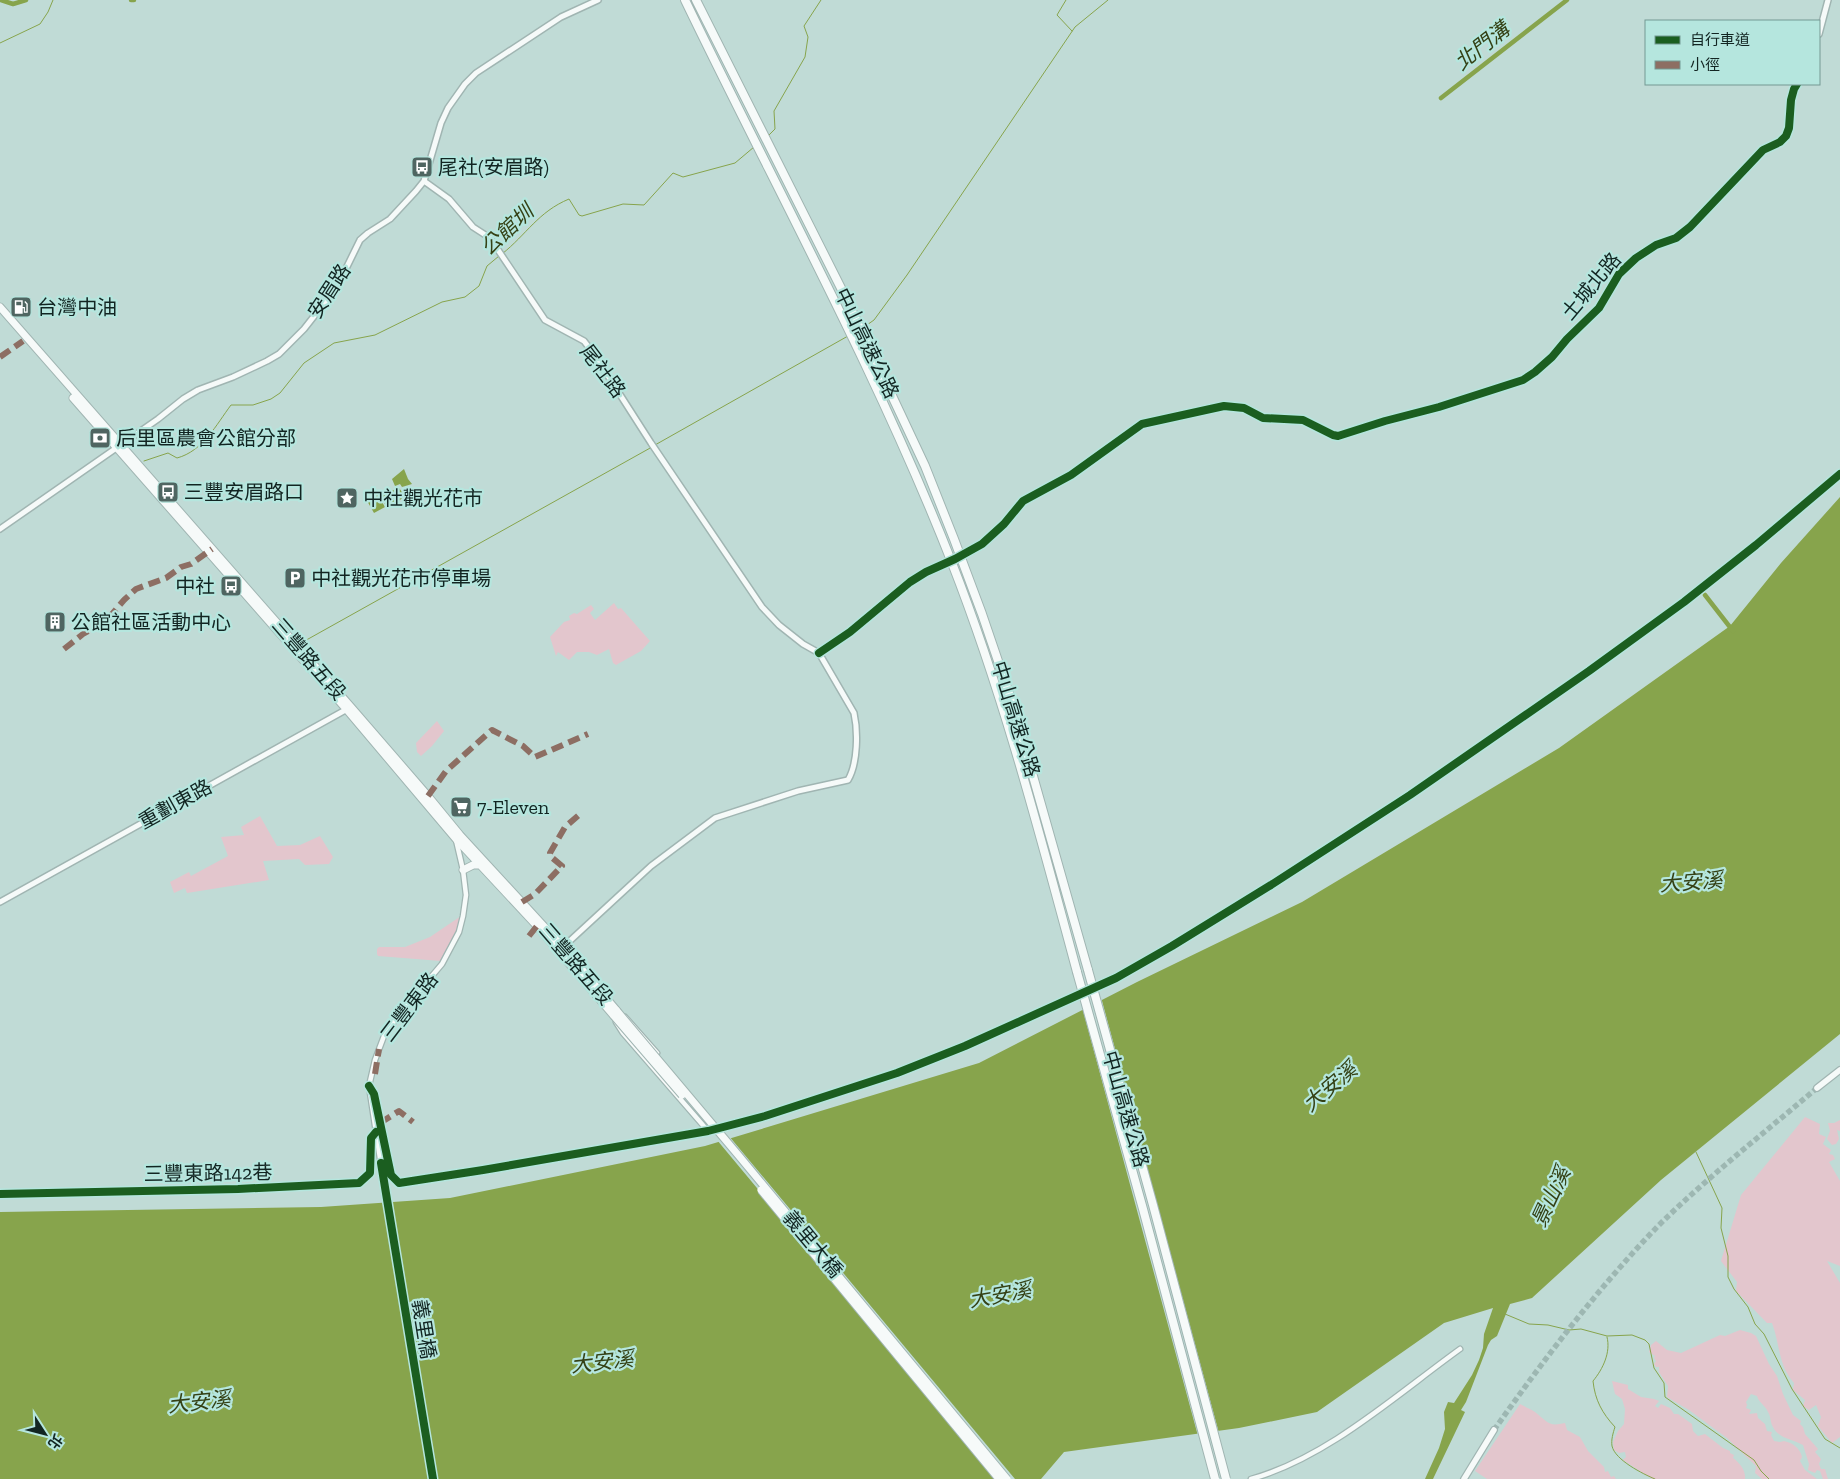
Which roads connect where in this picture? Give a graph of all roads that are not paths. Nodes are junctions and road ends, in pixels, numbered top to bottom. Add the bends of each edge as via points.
1 (598, 0) edge
2 (685, 0) edge
3 (696, 0) edge
4 (1828, 0) edge
5 (1820, 30) edge
6 (1796, 85) edge
7 (424, 181) junction
8 (0, 307) edge
9 (0, 315) edge
10 (118, 446) junction
11 (1840, 474) edge
12 (0, 529) edge
13 (972, 551) tunnel mouth
14 (940, 566) tunnel mouth
15 (820, 653) junction
16 (349, 708) junction
17 (458, 837) junction
18 (480, 865) junction
19 (463, 870) junction
20 (0, 902) edge
21 (561, 949) junction
22 (615, 1014) junction
23 (1840, 1070) edge
24 (369, 1086) junction
25 (1817, 1088) tunnel mouth
26 (720, 1129) junction
27 (376, 1132) junction
28 (708, 1132) junction
29 (384, 1185) joint
30 (0, 1194) edge
31 (1460, 1349) dead end
32 (1494, 1430) tunnel mouth
33 (432, 1479) edge
34 (999, 1479) edge
35 (1007, 1479) edge
36 (1215, 1479) edge
37 (1226, 1479) edge
38 (1251, 1479) edge
39 (1464, 1479) edge

1 - 7 street, 安眉路 via 561,17 471,78 444,116
2 - 36 highway, 中山高速公路, bridge via 900,440 952,564 979,639 1020,768
3 - 37 highway, 中山高速公路, bridge via 851,308 925,466 982,614 1012,702 1088,970
4 - 5 street
6 - 13 street, 土城北路 via 1786,136 1763,150 1690,227 1676,238 1656,245 1636,258 1619,274 1599,308 1524,380 1338,436 1303,420 1263,418 1231,406 1150,422 1071,475 1022,501 1004,524
7 - 10 street, 安眉路 via 390,219 360,240 337,287 284,349 233,377 198,390
7 - 15 street, 尾社路 via 448,199 473,227 490,238 545,320 587,344 762,607 779,625
8 - 10 main road, 三豐路五段
9 - 10 main road, 三豐路五段
10 - 12 street, 安眉路
10 - 16 main road, 三豐路五段
11 - 26 street via 1713,579 1589,671 1410,794 1172,946 1116,978 965,1046 888,1076
14 - 15 street via 910,582
15 - 21 street via 854,713 857,735 848,780 798,791 715,818 650,866
16 - 17 main road, 三豐路五段
16 - 20 street, 重劃東路
17 - 18 main road, 三豐路五段
17 - 19 street, 三豐東路
17 - 21 main road, 三豐路五段
18 - 19 main road via 473,864
18 - 21 main road, 三豐路五段
19 - 24 street, 三豐東路 via 466,895 453,945 442,964 384,1036
21 - 22 main road, 三豐路五段
22 - 26 street via 634,1025
22 - 28 street via 623,1033
22 - 34 main road, 義里大橋, bridge
22 - 35 main road, 義里大橋, bridge via 746,1163
23 - 25 main road
24 - 27 street, 三豐東路
24 - 28 street via 374,1094 391,1175 399,1183
26 - 28 street
27 - 29 street, 三豐東路
27 - 30 street, 三豐東路142巷 via 371,1138 370,1173 360,1183
29 - 33 street, 義里橋
31 - 38 street via 1318,1450
32 - 39 main road

